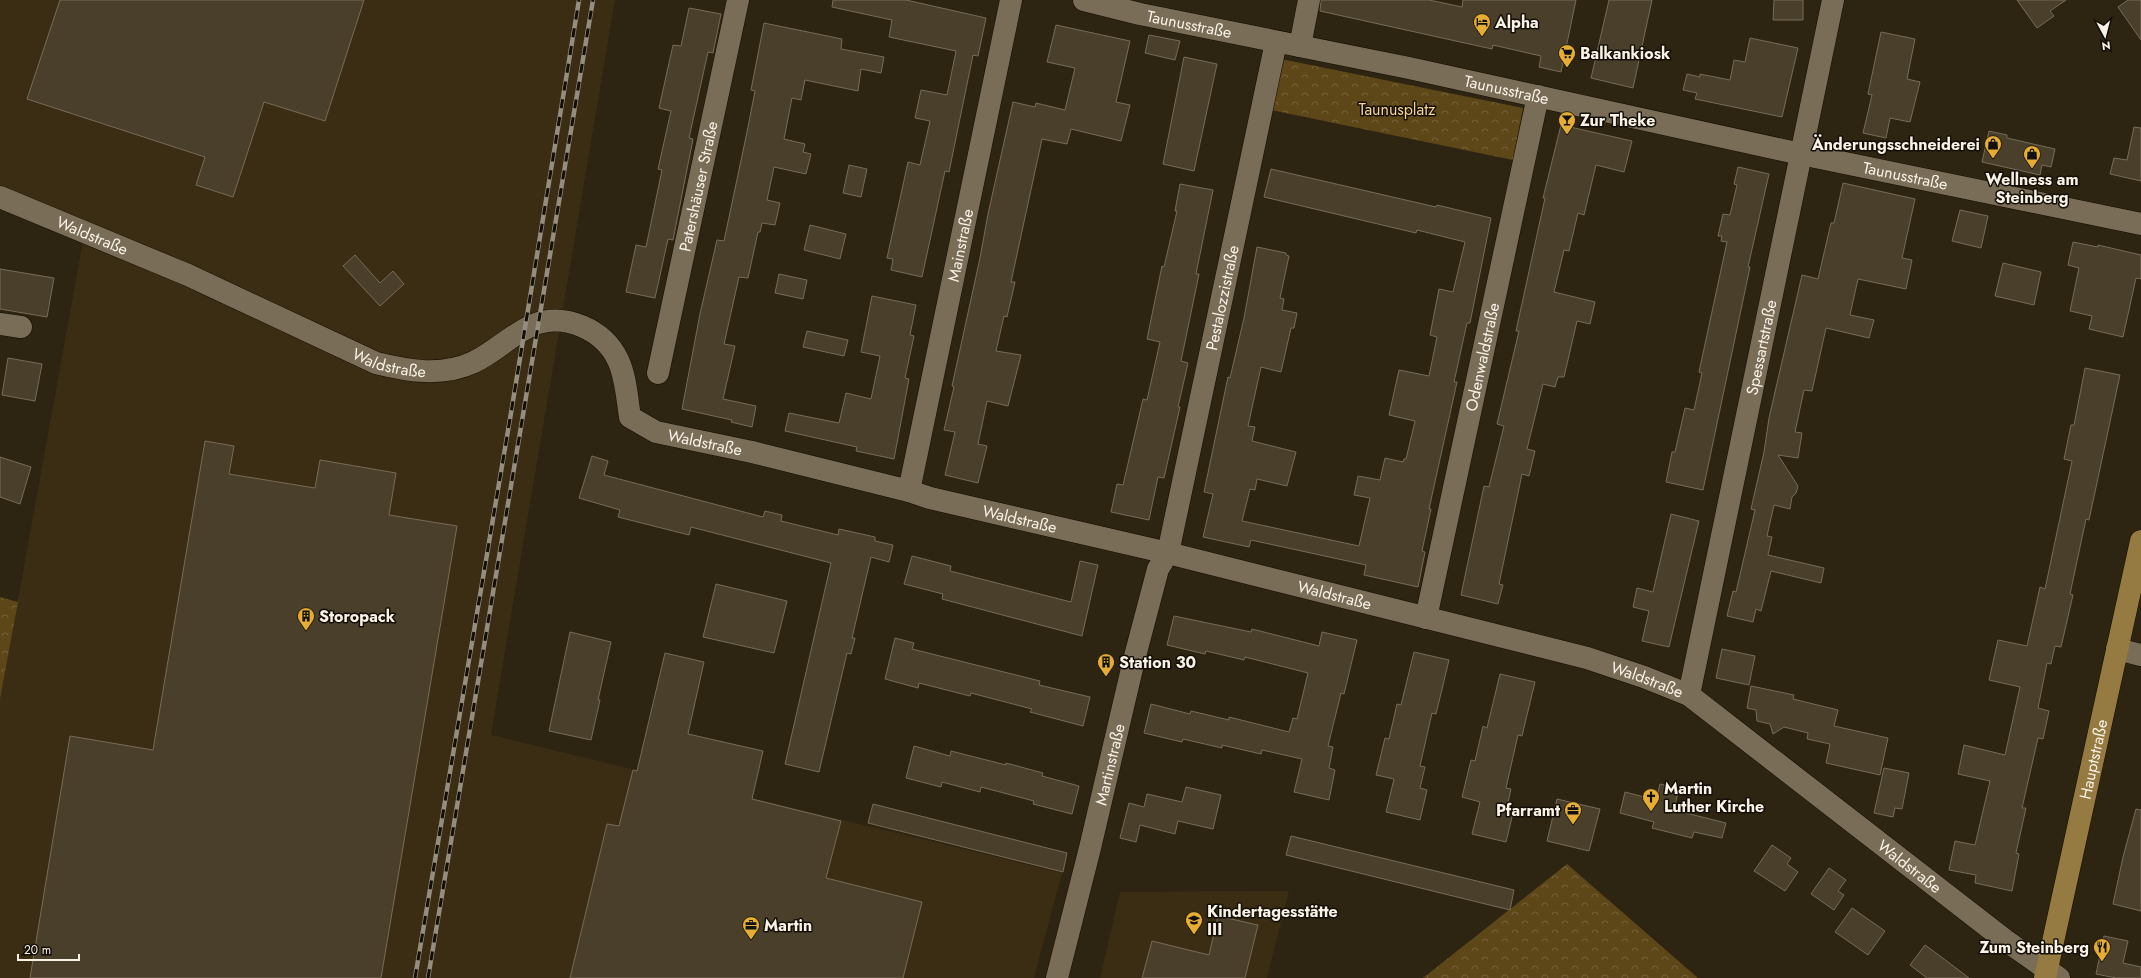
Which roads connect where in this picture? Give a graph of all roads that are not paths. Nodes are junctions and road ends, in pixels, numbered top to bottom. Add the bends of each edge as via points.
1 (738, 0) edge
2 (1011, 0) edge
3 (1084, 0) edge
4 (1309, 0) edge
5 (1833, 0) edge
6 (1276, 42) junction
7 (1300, 46) junction
8 (1538, 96) junction
9 (1801, 154) junction
10 (0, 197) edge
11 (2141, 224) edge
12 (0, 324) edge
13 (21, 327) dead end
14 (658, 373) dead end
15 (909, 491) junction
16 (2141, 541) edge
17 (1168, 553) junction
18 (1426, 618) junction
19 (2117, 649) junction
20 (2141, 655) edge
21 (1689, 695) junction
22 (2051, 975) edge
23 (1057, 978) edge

1 - 14 street, Patershäuser Straße
2 - 15 street, Mainstraße
3 - 6 street, Taunusstraße
4 - 7 street
5 - 9 street, Spessartstraße
6 - 7 street, Taunusstraße
6 - 17 street, Pestalozzistraße
7 - 8 street, Taunusstraße
8 - 9 street, Taunusstraße
8 - 18 street, Odenwaldstraße
9 - 11 street, Taunusstraße
9 - 21 street, Spessartstraße
10 - 15 street, Waldstraße via 188,276 376,363 404,370 446,370 474,362 516,334 545,321 564,321 584,326 613,350 624,377 630,417 641,425 656,432 752,452
12 - 13 street
15 - 17 street, Waldstraße
16 - 19 main road, Hauptstraße
17 - 18 street, Waldstraße
17 - 23 street, Martinstraße via 1158,569 1134,660
18 - 21 street, Waldstraße via 1587,658
19 - 20 street
19 - 22 main road, Hauptstraße
21 - 22 street, Waldstraße

